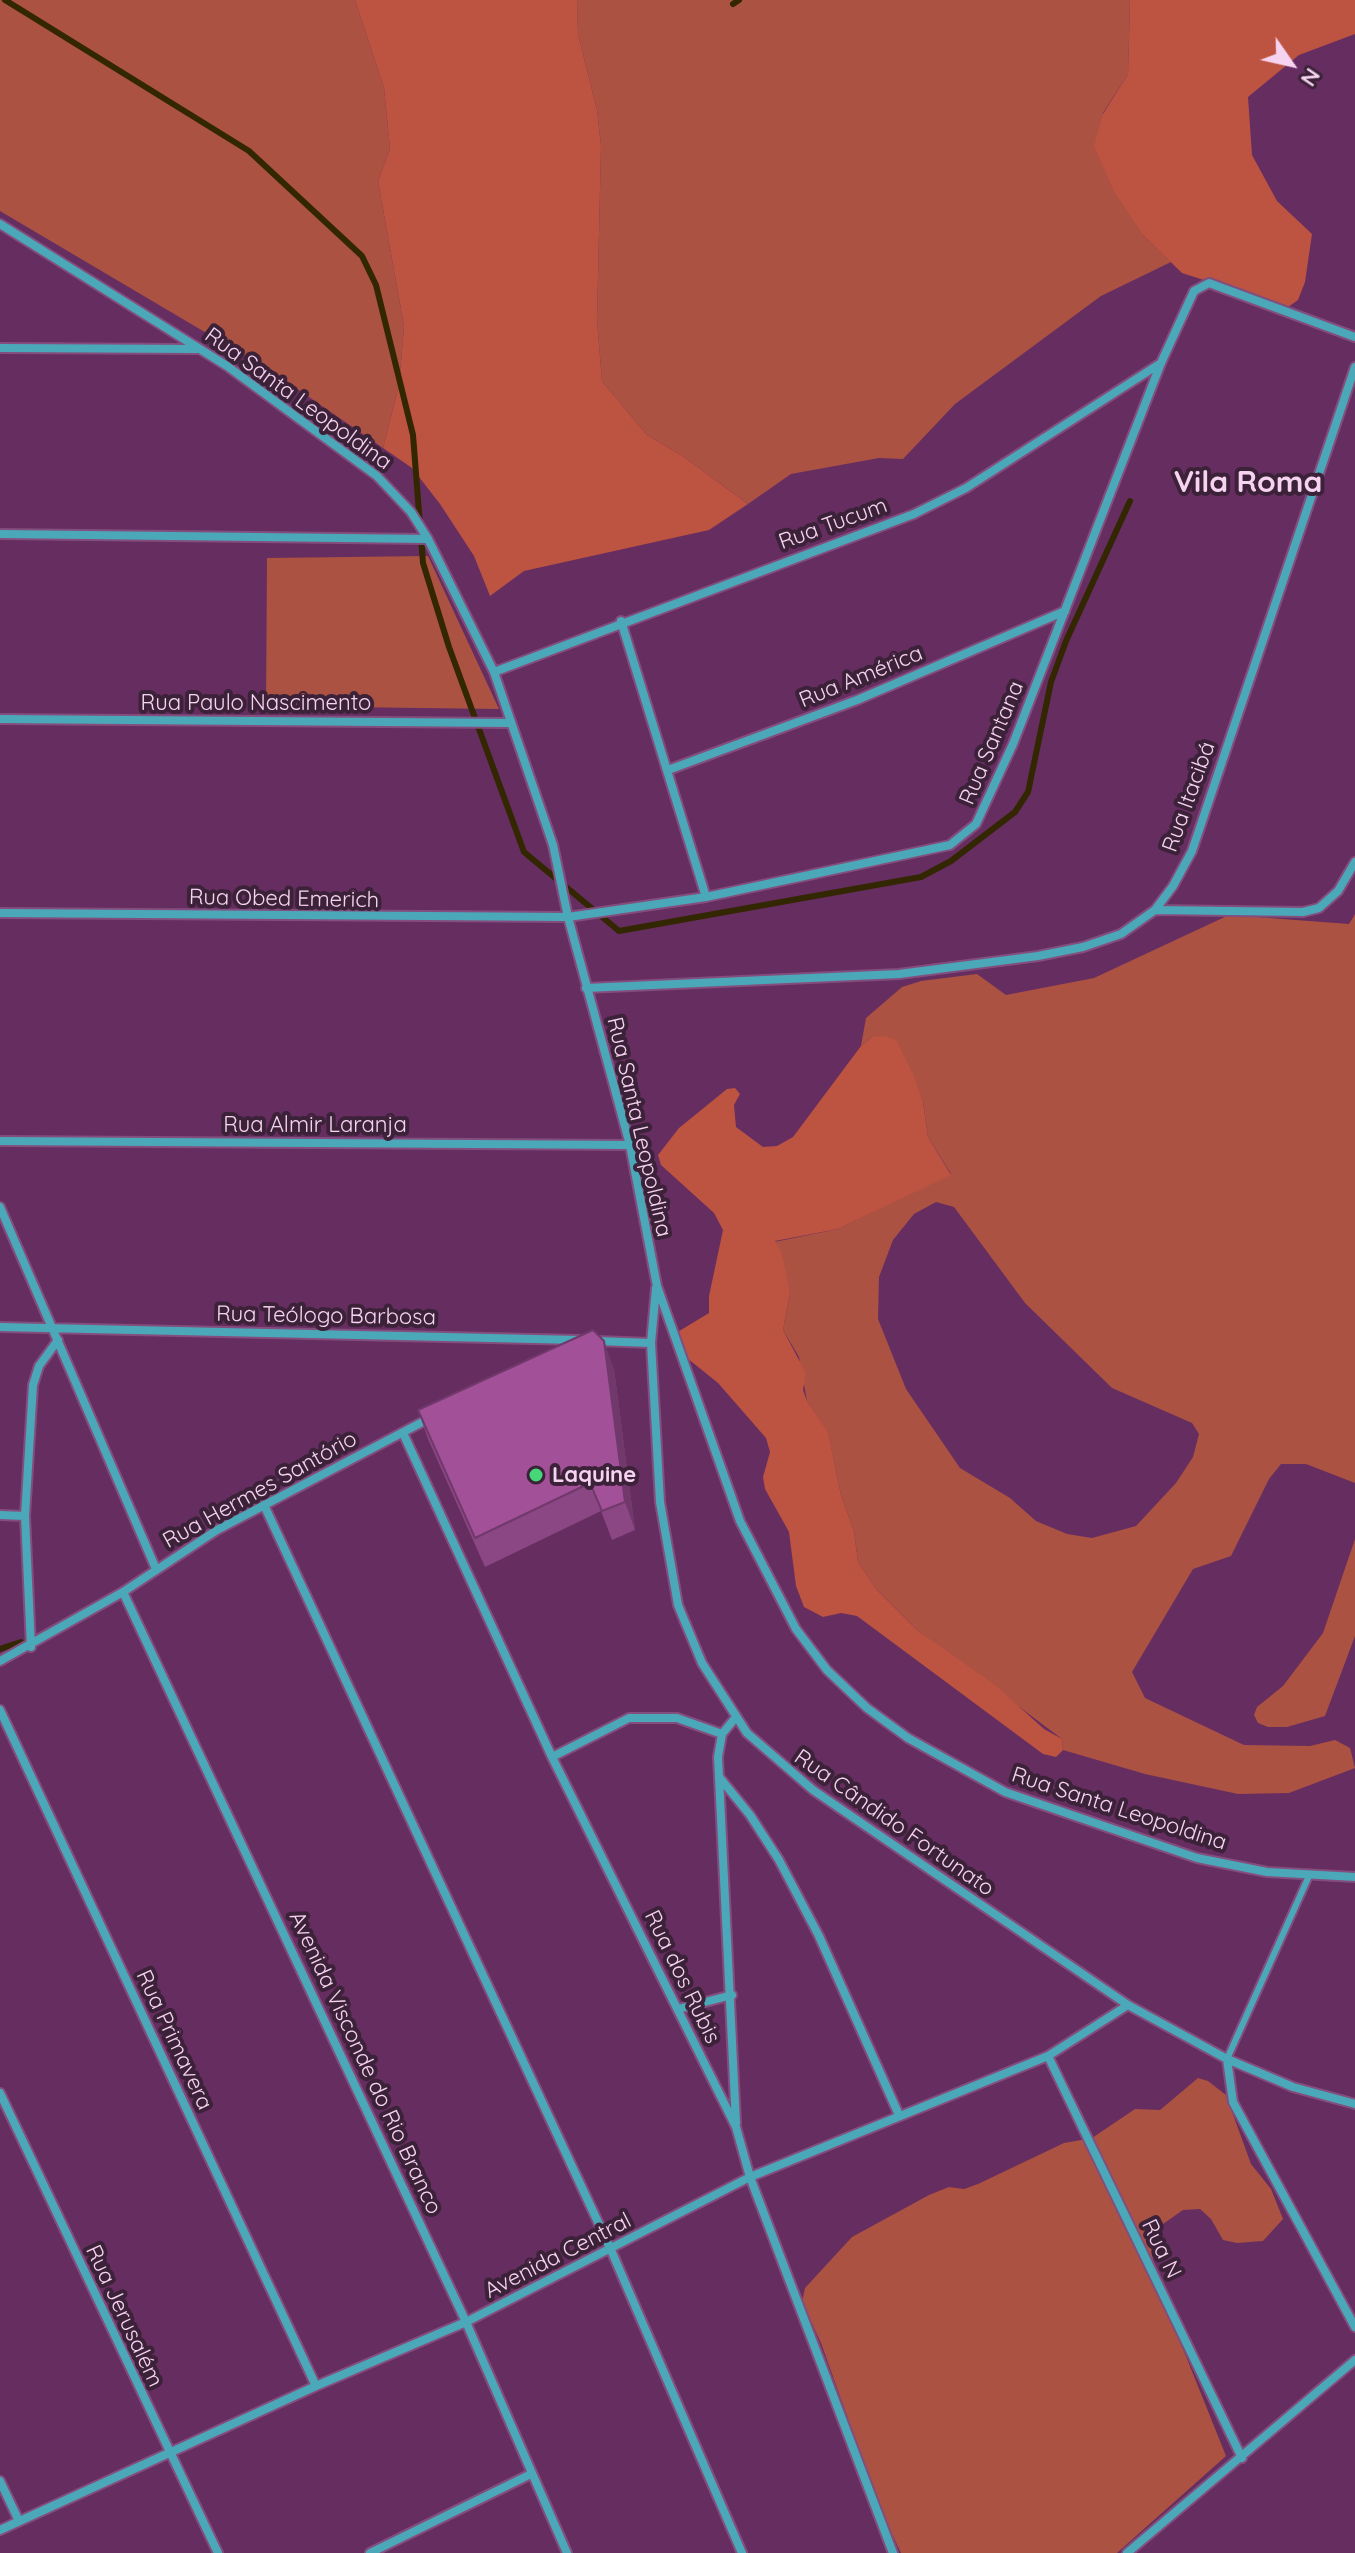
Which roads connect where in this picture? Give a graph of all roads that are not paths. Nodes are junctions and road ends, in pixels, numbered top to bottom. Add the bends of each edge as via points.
1 (0, 224) edge
2 (1355, 337) edge
3 (0, 348) edge
4 (199, 349) junction
5 (1161, 363) junction
6 (1355, 367) edge
7 (0, 534) edge
8 (428, 539) junction
9 (1065, 611) junction
10 (621, 621) junction
11 (494, 672) junction
12 (0, 719) edge
13 (511, 723) junction
14 (668, 770) junction
15 (1355, 862) edge
16 (706, 897) junction
17 (1155, 910) junction
18 (0, 913) edge
19 (568, 917) junction
20 (586, 988) junction
21 (0, 1141) edge
22 (630, 1145) junction
23 (0, 1207) edge
24 (657, 1286) junction
25 (0, 1327) edge
26 (53, 1327) junction
27 (58, 1340) junction
28 (651, 1343) junction
29 (440, 1412) edge
30 (403, 1433) junction
31 (264, 1505) junction
32 (0, 1515) edge
33 (25, 1516) junction
34 (156, 1569) junction
35 (123, 1592) junction
36 (31, 1647) junction
37 (0, 1661) edge
38 (0, 1710) edge
39 (736, 1717) junction
40 (722, 1734) junction
41 (552, 1757) junction
42 (720, 1777) junction
43 (1309, 1876) junction
44 (1355, 1877) edge
45 (732, 1995) junction
46 (1128, 2005) junction
47 (678, 2009) junction
48 (1048, 2056) junction
49 (1227, 2059) junction
50 (0, 2093) edge
51 (1355, 2104) edge
52 (899, 2115) junction
53 (736, 2127) junction
54 (750, 2177) junction
55 (611, 2250) junction
56 (466, 2322) junction
57 (1355, 2327) edge
58 (1355, 2360) edge
59 (316, 2386) junction
60 (169, 2455) junction
61 (1242, 2458) junction
62 (531, 2474) junction
63 (0, 2481) edge
64 (19, 2521) junction
65 (0, 2530) edge
66 (218, 2553) edge
67 (370, 2553) edge
68 (567, 2553) edge
69 (742, 2553) edge
70 (893, 2553) edge
71 (1127, 2553) edge

1 - 4 street, Rua Santa Leopoldina
2 - 5 street, Rua Santana via 1209,283 1199,285 1189,297
3 - 4 street
4 - 8 street, Rua Santa Leopoldina via 377,476
5 - 9 street, Rua Santana
5 - 10 street, Rua Tucum via 966,488 914,514
6 - 17 street, Rua Itacibá via 1192,851
7 - 8 street
8 - 11 street, Rua Santa Leopoldina
9 - 14 street, Rua América via 857,700
9 - 16 street, Rua Santana via 985,809 964,837 936,851
10 - 11 street, Rua Tucum
10 - 14 street
11 - 13 street, Rua Santa Leopoldina
12 - 13 street, Rua Paulo Nascimento
13 - 19 street, Rua Santa Leopoldina via 553,845
14 - 16 street
15 - 17 street via 1338,891 1319,908 1303,912
16 - 19 street, Rua Santana
17 - 20 street, Rua Itacibá via 1121,934 1038,956 899,974
18 - 19 street, Rua Obed Emerich
19 - 20 street, Rua Santa Leopoldina
20 - 22 street, Rua Santa Leopoldina
21 - 22 street, Rua Almir Laranja
22 - 24 street, Rua Santa Leopoldina
23 - 26 street
24 - 28 street, Rua Cândido Fortunato
24 - 43 street, Rua Santa Leopoldina via 757,1556 796,1629 827,1670 867,1708 908,1738 1005,1792 1197,1858
25 - 26 street, Rua Teólogo Barbosa
26 - 27 street
26 - 28 street, Rua Teólogo Barbosa
27 - 33 street via 33,1385
27 - 34 street
28 - 39 street, Rua Cândido Fortunato via 660,1502 678,1605 702,1663
29 - 30 street, Rua Hermes Santório
30 - 31 street, Rua Hermes Santório
30 - 41 street, Rua dos Rubis
31 - 34 street, Rua Hermes Santório
31 - 55 street
32 - 33 street
33 - 36 street
34 - 35 street, Rua Hermes Santório
35 - 36 street, Rua Hermes Santório
35 - 56 street, Avenida Visconde do Rio Branco
36 - 37 street, Rua Hermes Santório
38 - 59 street, Rua Primavera
39 - 40 street
39 - 46 street, Rua Cândido Fortunato via 775,1761 813,1790
40 - 41 street via 677,1718 629,1718
40 - 42 street
41 - 47 street, Rua dos Rubis
42 - 45 street
42 - 52 street via 779,1860
43 - 44 street, Rua Santa Leopoldina
43 - 49 lane
45 - 47 street
45 - 53 street
46 - 48 street, Avenida Central
46 - 49 street, Rua Cândido Fortunato
47 - 53 street, Rua dos Rubis
48 - 52 street, Avenida Central
48 - 61 street, Rua N
49 - 51 street, Rua Cândido Fortunato via 1293,2087
49 - 57 street via 1233,2102
50 - 60 street, Rua Jerusalém
52 - 54 street, Avenida Central
53 - 54 street, Rua dos Rubis
54 - 55 street, Avenida Central
54 - 70 street, Rua dos Rubis
55 - 56 street, Avenida Central
55 - 69 street
56 - 59 street, Avenida Central
56 - 62 street, Avenida Visconde do Rio Branco
58 - 61 street
59 - 60 street, Avenida Central
60 - 64 street, Avenida Central
60 - 66 street, Rua Jerusalém
61 - 71 street
62 - 67 street
62 - 68 street, Avenida Visconde do Rio Branco
63 - 64 street
64 - 65 street, Avenida Central

